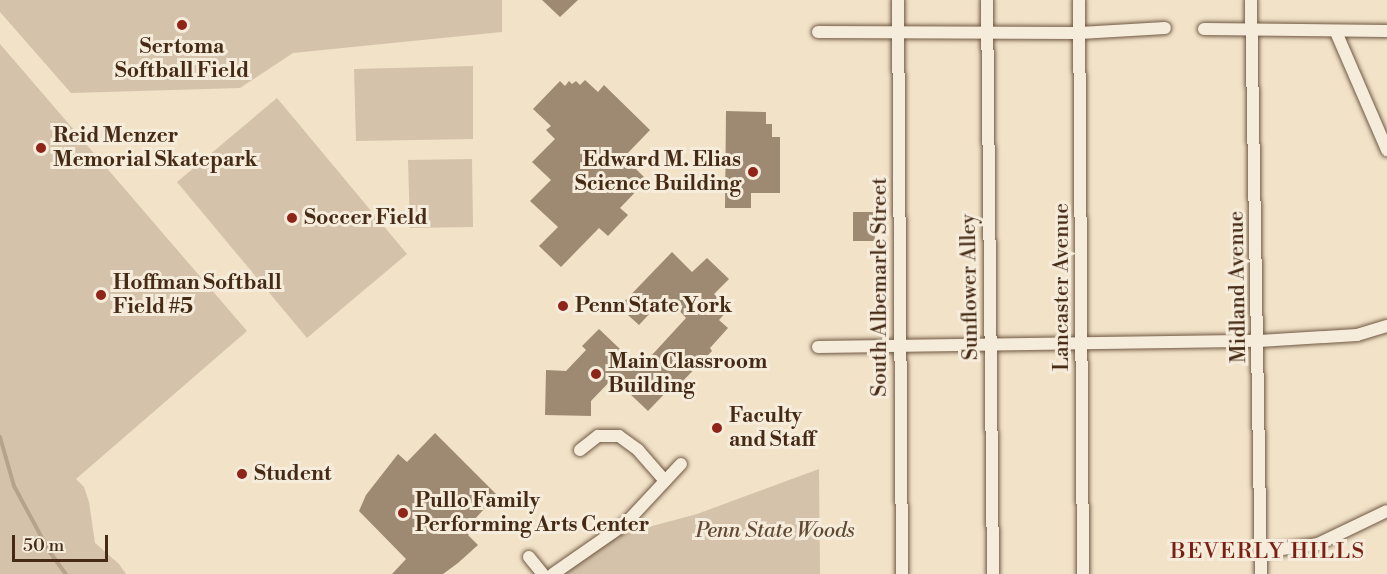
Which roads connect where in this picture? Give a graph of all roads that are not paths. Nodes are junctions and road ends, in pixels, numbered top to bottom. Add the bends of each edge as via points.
1 (898, 0) edge
2 (987, 0) edge
3 (1079, 0) edge
4 (1251, 0) edge
5 (1165, 28) dead end
6 (1204, 29) dead end
7 (1387, 31) edge
8 (818, 32) dead end
9 (899, 32) junction
10 (987, 32) junction
11 (1251, 32) junction
12 (1336, 32) junction
13 (1080, 33) junction
14 (1387, 150) edge
15 (1387, 326) edge
16 (1259, 341) junction
17 (1082, 343) junction
18 (991, 345) junction
19 (900, 346) junction
20 (818, 347) dead end
21 (580, 450) dead end
22 (681, 464) dead end
23 (665, 481) junction
24 (1387, 511) edge
25 (1261, 552) junction
26 (529, 557) dead end
27 (543, 574) edge
28 (553, 574) edge
29 (902, 574) edge
30 (993, 574) edge
31 (1083, 574) edge
32 (1261, 574) edge

1 - 9 street, South Albemarle Street
2 - 10 street, Sunflower Alley
3 - 13 street, Lancaster Avenue
4 - 11 street, Midland Avenue
5 - 13 street
6 - 11 street
7 - 12 street
8 - 9 street
9 - 10 street
9 - 19 street, South Albemarle Street
10 - 13 street
10 - 18 street, Sunflower Alley
11 - 12 street
11 - 16 street, Midland Avenue
12 - 14 street
13 - 17 street, Lancaster Avenue
15 - 16 street via 1357,335
16 - 17 street
16 - 25 street, Midland Avenue
17 - 18 street
17 - 31 street, Lancaster Avenue
18 - 19 street
18 - 30 street, Sunflower Alley
19 - 20 street
19 - 29 street, South Albemarle Street
21 - 23 street via 598,435 619,436 638,450
22 - 23 street
23 - 28 street via 625,524
24 - 25 street via 1318,544
25 - 32 street, Midland Avenue
26 - 27 street

